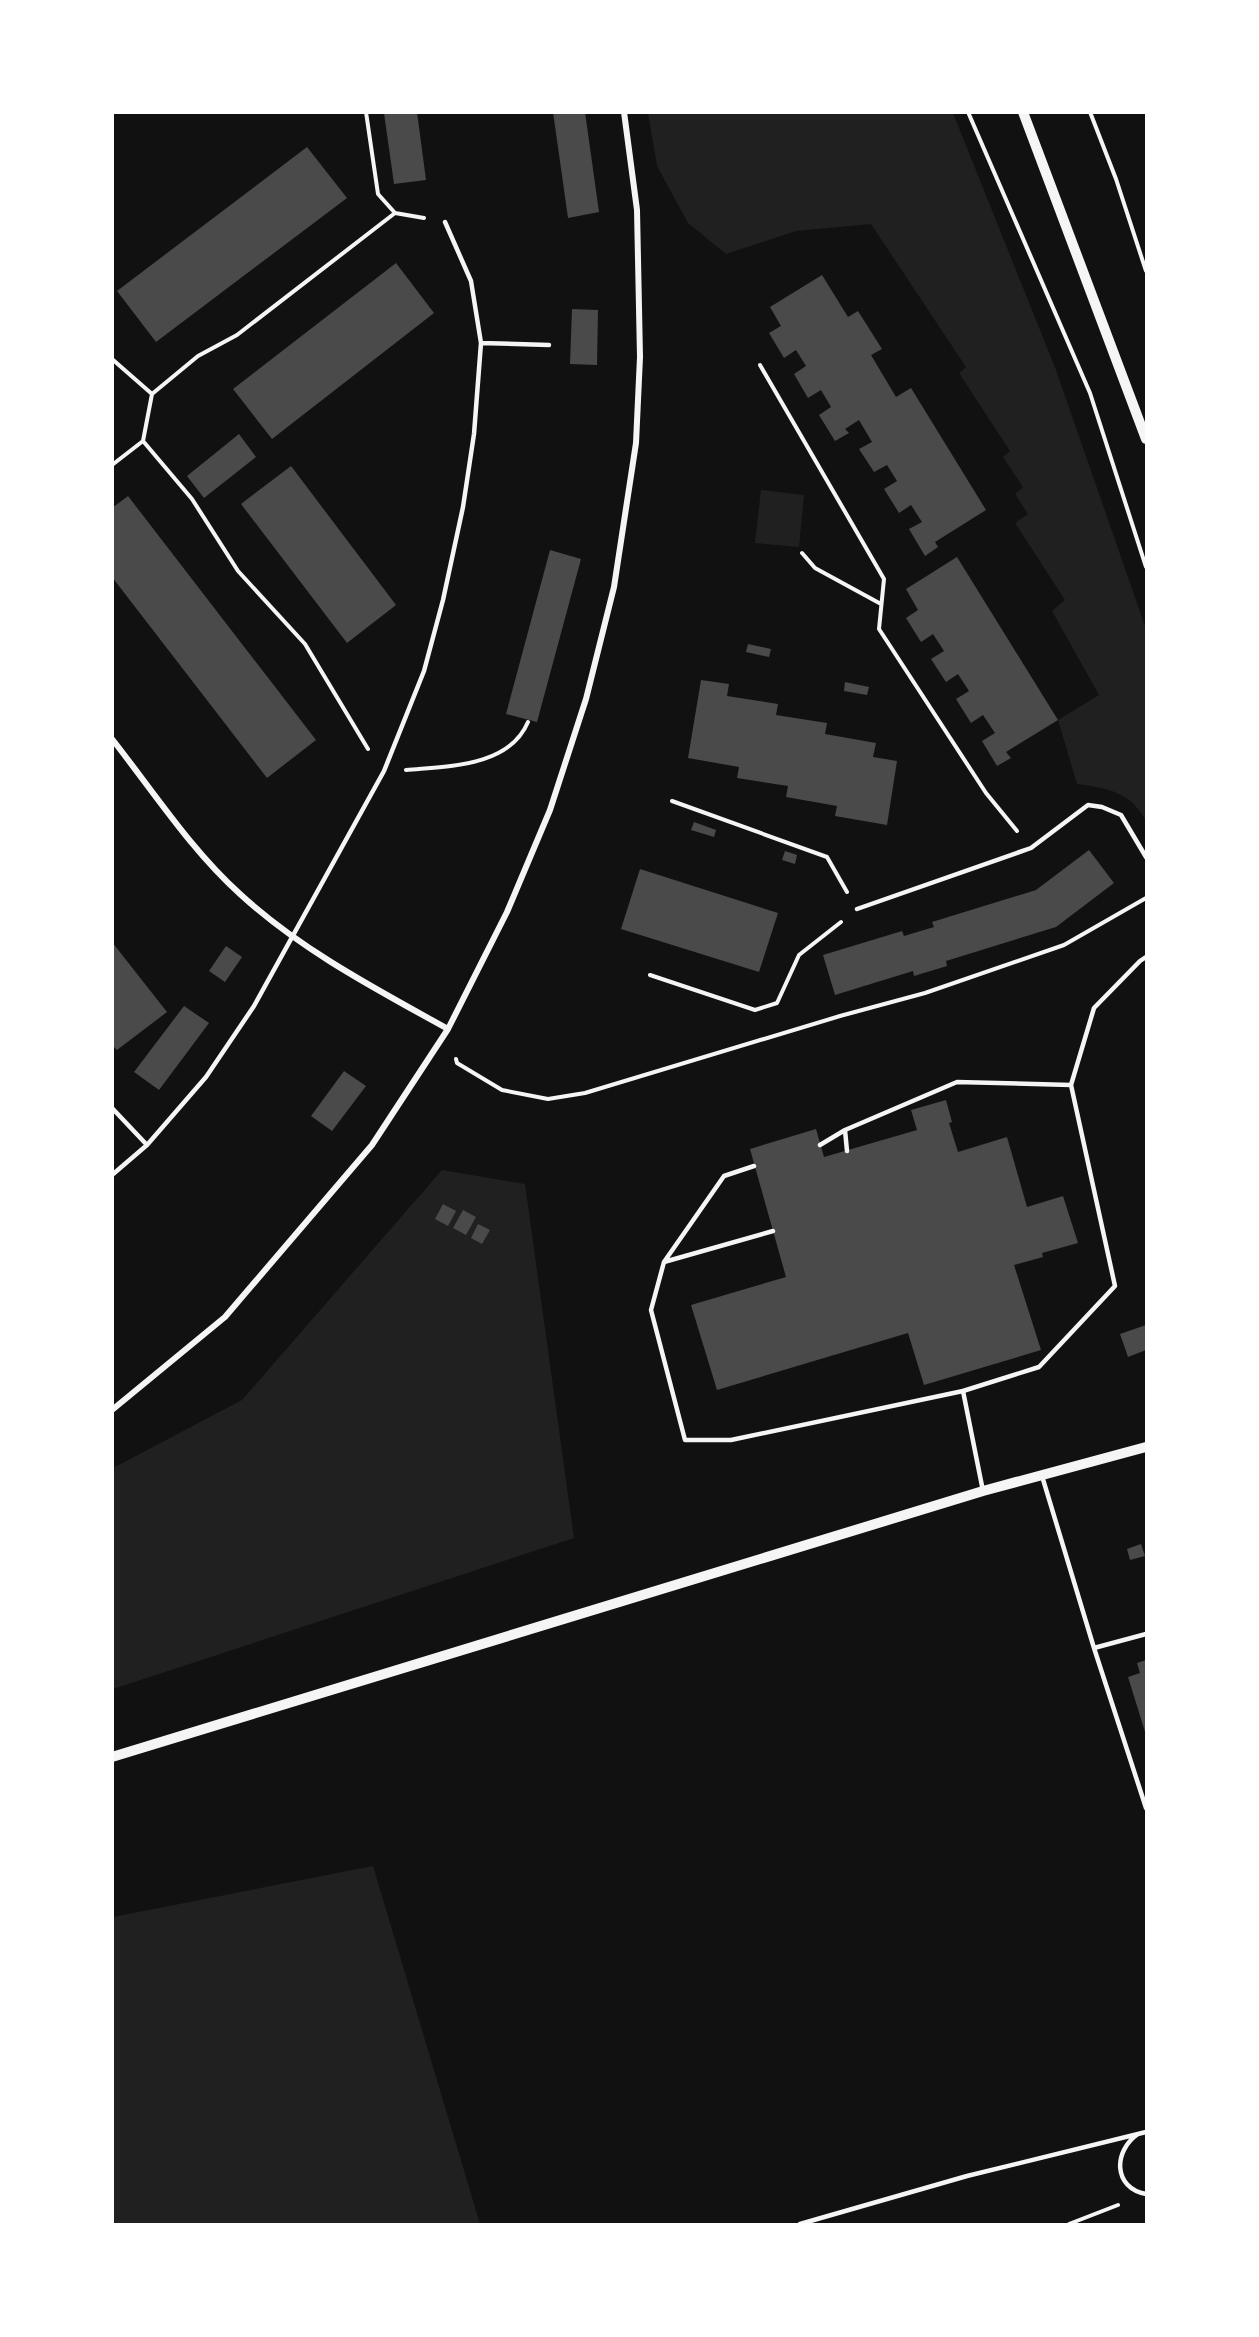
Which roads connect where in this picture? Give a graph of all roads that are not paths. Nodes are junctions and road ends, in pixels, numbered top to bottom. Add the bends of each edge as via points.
1 (624, 112) edge
2 (1023, 112) edge
3 (445, 222) road end
4 (481, 343) junction
5 (549, 345) dead end
6 (1146, 439) edge
7 (112, 739) edge
8 (1146, 857) edge
9 (857, 909) road end
10 (291, 937) junction
11 (1146, 957) edge
12 (448, 1029) junction
13 (1071, 1085) junction
14 (112, 1108) edge
15 (845, 1130) junction
16 (147, 1144) junction
17 (820, 1145) dead end
18 (847, 1151) dead end
19 (754, 1166) dead end
20 (112, 1175) edge
21 (773, 1231) dead end
22 (664, 1262) junction
23 (963, 1391) junction
24 (112, 1410) edge
25 (1146, 1448) edge
26 (1041, 1474) junction
27 (983, 1491) junction
28 (1146, 1634) edge
29 (1094, 1648) junction
30 (112, 1757) edge
31 (1146, 1808) edge
32 (1140, 2132) junction
33 (1146, 2132) edge
34 (1146, 2194) edge
35 (800, 2224) edge

1 - 12 street via 637,210 640,357 636,443 614,588 586,699 550,810 507,912
2 - 6 street
3 - 4 lane via 471,281
4 - 5 lane
4 - 10 lane via 463,507 424,671 384,771
7 - 10 street via 205,857 239,893
8 - 9 lane via 1121,815 1088,805 1031,848
10 - 12 street
10 - 16 lane via 254,1006 206,1077
11 - 13 lane via 1094,1008
12 - 24 street via 372,1145 225,1317
13 - 15 lane via 957,1082
13 - 23 lane via 1115,1286 1039,1366
14 - 16 lane
15 - 17 lane
15 - 18 lane
16 - 20 lane
19 - 22 lane via 724,1176
21 - 22 lane
22 - 23 lane via 651,1310 685,1440 731,1440
23 - 27 lane
25 - 26 street
26 - 27 street
26 - 29 lane
27 - 30 street
28 - 29 lane
29 - 31 lane
32 - 33 lane
32 - 34 lane via 1127,2141 1120,2155 1120,2171 1127,2185
32 - 35 lane

